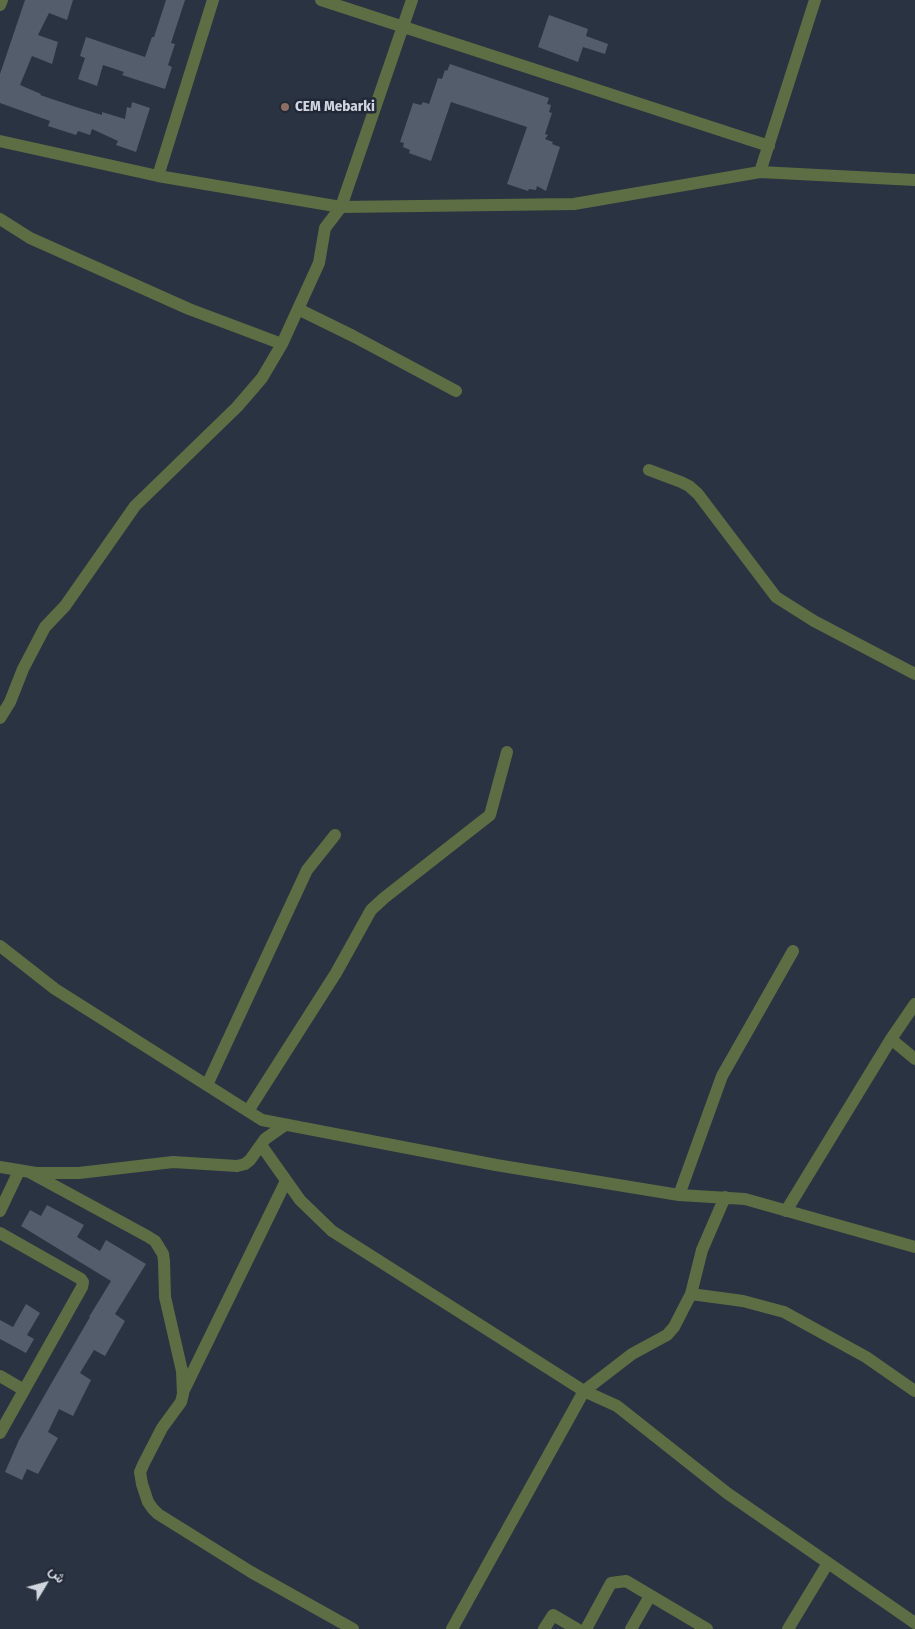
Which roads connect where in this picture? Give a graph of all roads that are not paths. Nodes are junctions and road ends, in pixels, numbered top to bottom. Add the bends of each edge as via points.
1 (2, 0) edge
2 (213, 0) edge
3 (321, 0) edge
4 (412, 0) edge
5 (815, 0) edge
6 (0, 5) edge
7 (403, 26) junction
8 (0, 141) edge
9 (769, 146) junction
10 (760, 172) junction
11 (158, 176) junction
12 (915, 180) edge
13 (341, 207) junction
14 (0, 219) edge
15 (298, 309) junction
16 (282, 344) junction
17 (456, 391) dead end
18 (649, 470) dead end
19 (915, 674) edge
20 (0, 718) edge
21 (507, 752) dead end
22 (335, 835) dead end
23 (0, 946) edge
24 (793, 951) dead end
25 (915, 1004) edge
26 (891, 1039) junction
27 (915, 1059) edge
28 (207, 1085) junction
29 (248, 1111) junction
30 (262, 1120) junction
31 (285, 1124) junction
32 (263, 1142) junction
33 (0, 1167) edge
34 (25, 1172) junction
35 (286, 1181) junction
36 (679, 1196) junction
37 (725, 1197) junction
38 (0, 1211) edge
39 (786, 1211) junction
40 (0, 1233) edge
41 (915, 1247) edge
42 (691, 1294) junction
43 (0, 1376) edge
44 (24, 1390) junction
45 (584, 1391) junction
46 (915, 1391) edge
47 (183, 1394) junction
48 (0, 1432) edge
49 (828, 1563) junction
50 (650, 1596) junction
51 (915, 1623) edge
52 (353, 1629) edge
53 (452, 1629) edge
54 (544, 1629) edge
55 (577, 1629) edge
56 (586, 1629) edge
57 (631, 1629) edge
58 (707, 1629) edge
59 (788, 1629) edge

1 - 6 street
2 - 11 street
3 - 7 street
4 - 7 street
5 - 9 street
7 - 9 street
7 - 13 street
8 - 11 street
9 - 10 street
10 - 12 street
10 - 13 street via 574,204
11 - 13 street
13 - 15 street via 325,228 319,263
14 - 16 street via 30,238 180,305
15 - 16 street
15 - 17 street
16 - 20 street via 262,378 237,407 135,506 65,606 45,627
18 - 19 street via 681,482 698,494 776,597 814,621
21 - 29 street via 490,815 371,910 336,973
22 - 28 street via 307,870
23 - 28 street via 56,989
24 - 36 street via 722,1076
25 - 26 street
26 - 27 street
26 - 39 street
28 - 29 street
29 - 30 street
30 - 31 street
30 - 32 street
31 - 32 street
31 - 36 street
32 - 34 street via 250,1160 237,1166 173,1162 79,1173
32 - 35 street
33 - 34 street
34 - 38 street
34 - 47 street via 147,1236 160,1247 164,1261 165,1297 182,1371
35 - 45 street via 300,1200 332,1231
35 - 47 street
36 - 37 street
37 - 39 street via 745,1199
37 - 42 street via 702,1250
39 - 41 street
40 - 44 street via 83,1282
42 - 45 street via 667,1335 632,1354
42 - 46 street via 743,1301 784,1312 866,1357
43 - 44 street
44 - 48 street
45 - 49 street via 617,1406 727,1493
45 - 53 street
47 - 52 street via 140,1472 153,1509 251,1572
49 - 51 street
49 - 59 street
50 - 56 street via 626,1581 611,1583
50 - 57 street
50 - 58 street
54 - 55 street via 552,1615

